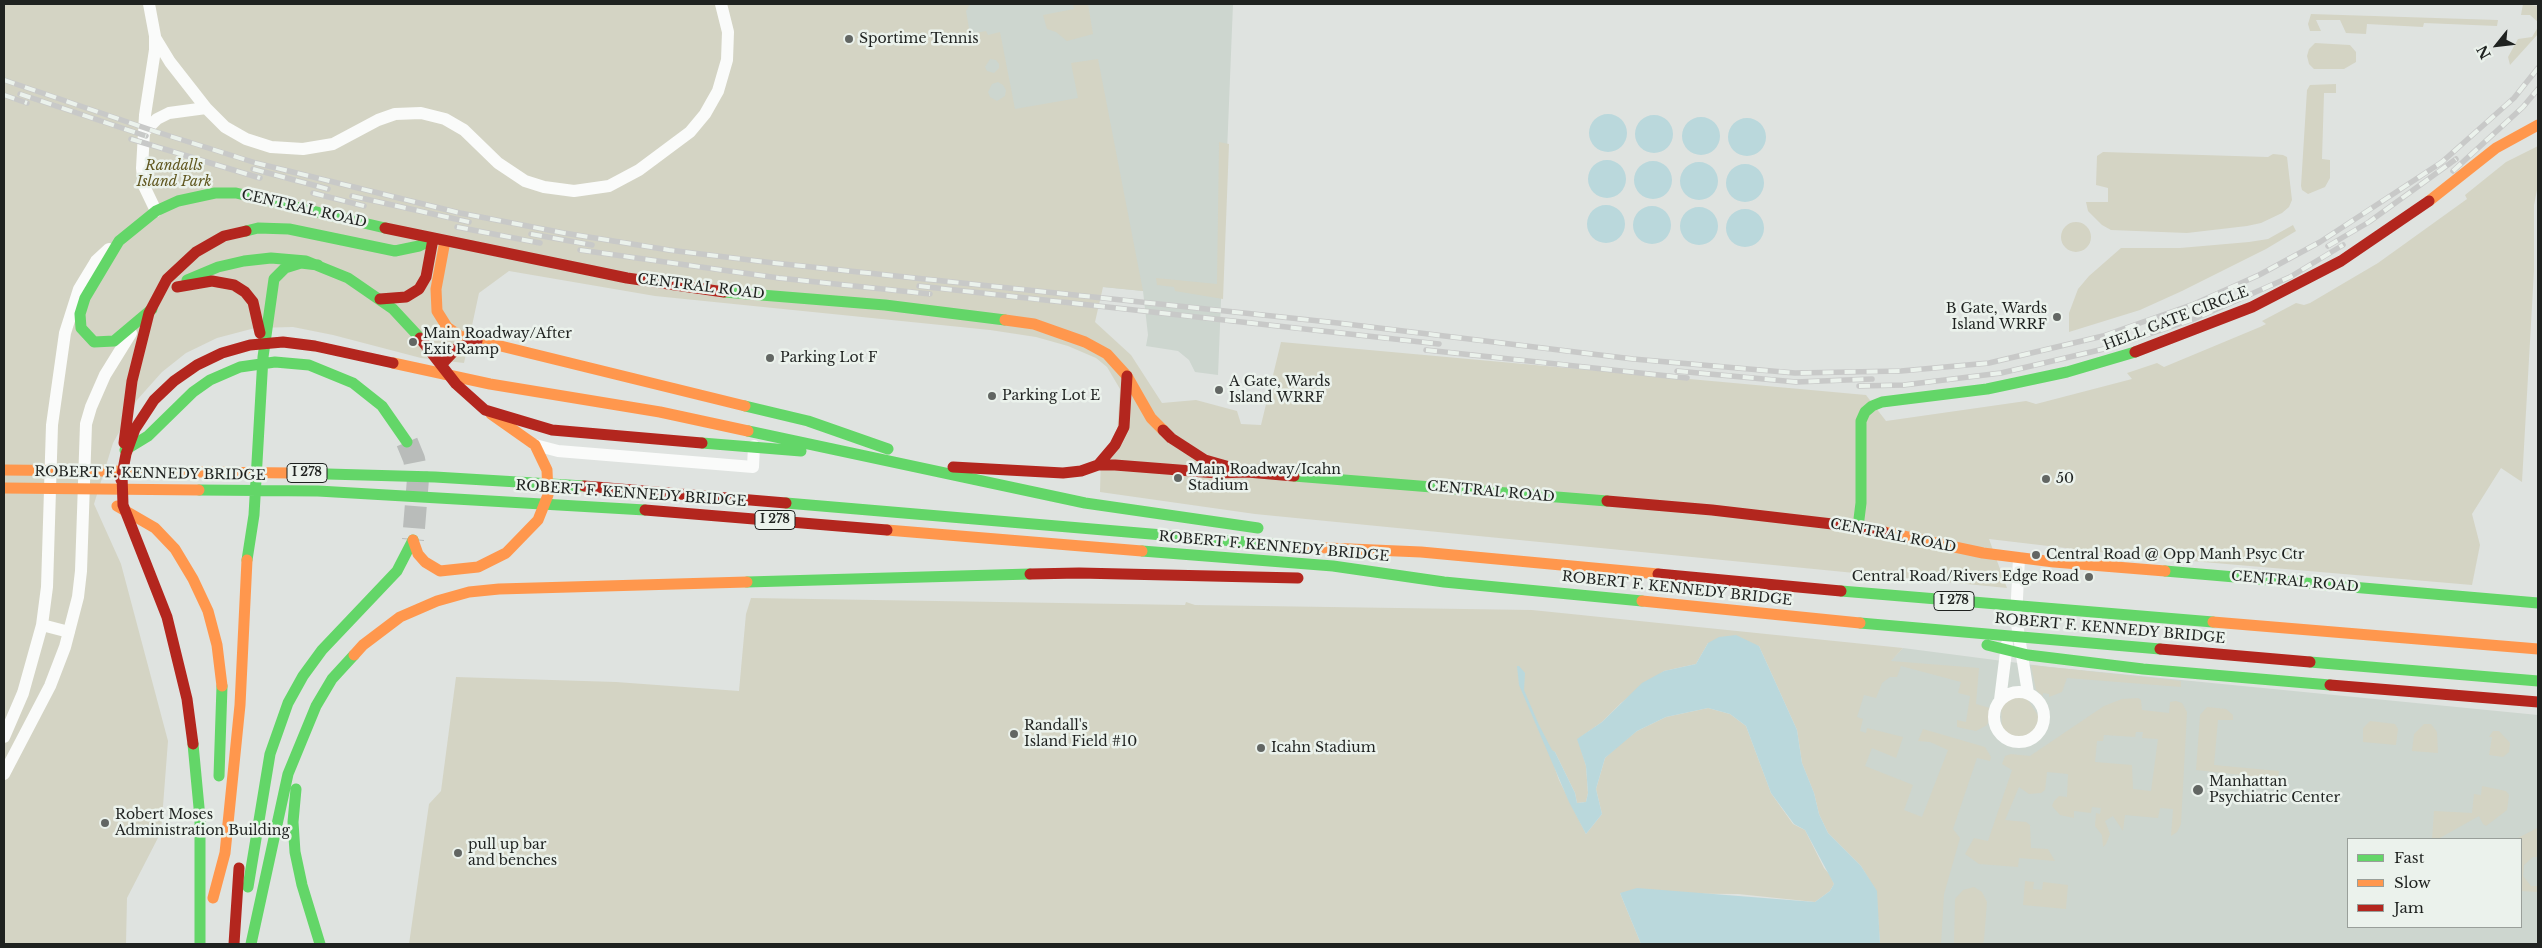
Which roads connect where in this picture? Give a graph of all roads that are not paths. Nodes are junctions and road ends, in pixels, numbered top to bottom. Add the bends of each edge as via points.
1 (149, 4) edge
2 (721, 4) edge
3 (155, 36) junction
4 (206, 108) junction
5 (2538, 126) edge
6 (144, 132) junction
7 (156, 211) junction
8 (433, 239) junction
9 (119, 241) junction
10 (445, 241) junction
11 (318, 265) junction
12 (177, 287) junction
13 (380, 299) junction
14 (142, 319) junction
15 (477, 341) junction
16 (263, 357) junction
17 (441, 365) junction
18 (1127, 376) junction
19 (485, 410) junction
20 (130, 427) junction
21 (407, 442) tunnel mouth
22 (535, 445) junction
23 (754, 446) junction
24 (4, 465) edge
25 (1098, 465) junction
26 (4, 470) edge
27 (1247, 472) junction
28 (982, 481) junction
29 (4, 488) edge
30 (4, 499) edge
31 (1858, 528) junction
32 (1273, 529) dead end
33 (1347, 537) dead end
34 (1421, 552) junction
35 (2019, 558) junction
36 (1310, 579) dead end
37 (1444, 582) junction
38 (1367, 583) dead end
39 (2538, 603) edge
40 (2016, 618) junction
41 (42, 625) junction
42 (1906, 627) junction
43 (69, 632) junction
44 (2538, 649) edge
45 (247, 659) junction
46 (2538, 681) edge
47 (2028, 693) junction
48 (2000, 700) junction
49 (2538, 702) edge
50 (316, 706) junction
51 (4, 737) edge
52 (246, 765) dead end
53 (5, 769) edge
54 (240, 852) dead end
55 (213, 898) junction
56 (200, 944) edge
57 (208, 944) edge
58 (234, 944) edge
59 (241, 944) edge
60 (252, 944) edge
61 (320, 944) edge

1 - 3 street
2 - 4 street via 728,32 727,60 718,90 705,114 690,132 639,170 620,182 599,188 560,190 524,181 498,164 464,130 433,115 395,114 333,144 303,150 271,147 246,139 225,127
3 - 4 street via 170,62
3 - 6 street
4 - 6 street via 169,113
5 - 31 main road, HELL GATE CIRCLE via 2496,148 2432,199 2341,261 2252,307 2146,349 2076,370 1986,390 1882,402 1872,406 1861,421
6 - 7 street via 142,178
7 - 8 main road, CENTRAL ROAD via 192,197 236,193
7 - 9 main road, CENTRAL ROAD
8 - 10 main road, CENTRAL ROAD
8 - 13 main road via 426,278 419,289 406,297
8 - 20 main road via 402,250 269,228 224,236 196,252 167,279 153,304 140,348
9 - 14 main road, CENTRAL ROAD via 86,298 80,314 81,328 94,342 107,343 120,338
9 - 41 street via 96,261 79,289 69,316 52,425 48,587
10 - 15 main road via 436,289 437,311 450,330
10 - 18 main road, CENTRAL ROAD via 546,263 701,288 885,305 1034,324 1097,348
11 - 12 main road, CENTRAL ROAD via 284,258 244,261 207,271
11 - 13 main road, CENTRAL ROAD via 348,278
11 - 16 main road via 289,266 274,279
12 - 14 main road, CENTRAL ROAD
12 - 16 main road via 218,281 228,282 245,292 257,313
13 - 17 main road, CENTRAL ROAD via 405,320
14 - 43 street via 105,374 86,424 81,571
15 - 17 main road via 456,349
15 - 28 main road via 808,421
16 - 45 main road via 254,515 257,545
17 - 19 main road, CENTRAL ROAD via 456,384
18 - 25 main road via 1124,426 1115,445
18 - 27 main road, CENTRAL ROAD via 1152,418 1171,438 1195,455
19 - 22 main road, CENTRAL ROAD
19 - 23 main road, CENTRAL ROAD via 552,430
20 - 28 main road via 158,395 197,365 243,347 283,342 490,384 660,412
20 - 56 main road via 121,480 123,505 167,617 187,699 196,762 200,810
21 - 24 main road via 382,406 354,383 309,365 275,362 240,367 210,380 148,436 108,457
22 - 23 street, CENTRAL ROAD via 558,451 753,467
22 - 59 main road via 547,470 549,486 543,510 506,554 488,563 456,571 434,569 418,554 413,540 403,562 388,582 312,663 280,719 270,754
23 - 25 main road, CENTRAL ROAD via 964,468 1063,473
25 - 27 main road, CENTRAL ROAD via 1217,474
26 - 34 main road, ROBERT F. KENNEDY BRIDGE / I 278 via 270,472 496,481 1328,549
27 - 31 main road, CENTRAL ROAD via 1729,512
28 - 32 main road via 1125,510
29 - 37 main road, ROBERT F. KENNEDY BRIDGE / I 278 via 277,490 536,501 1333,566
30 - 55 main road via 101,502 142,519 165,538 189,571 208,611 222,684
31 - 35 main road, CENTRAL ROAD
33 - 34 main road
34 - 44 main road, ROBERT F. KENNEDY BRIDGE / I 278 via 1843,592
35 - 39 main road, CENTRAL ROAD
35 - 40 street
36 - 50 main road via 1078,573 486,590 437,601 388,625 363,644 341,668
37 - 38 main road
37 - 42 main road, ROBERT F. KENNEDY BRIDGE / I 278
40 - 47 street
40 - 48 street via 2004,651
41 - 43 street
41 - 51 street via 23,693
42 - 46 main road, ROBERT F. KENNEDY BRIDGE / I 278
42 - 49 main road via 2028,655 2076,662
43 - 53 street via 50,686
45 - 52 main road
45 - 55 main road via 226,853
47 - 48 street via 2016,692
47 - 48 street via 2038,700 2045,715 2040,731 2026,741 2010,740 1998,729 1994,713
50 - 60 main road via 288,774
50 - 61 main road via 296,789 293,836 298,868
54 - 58 main road
55 - 57 main road

